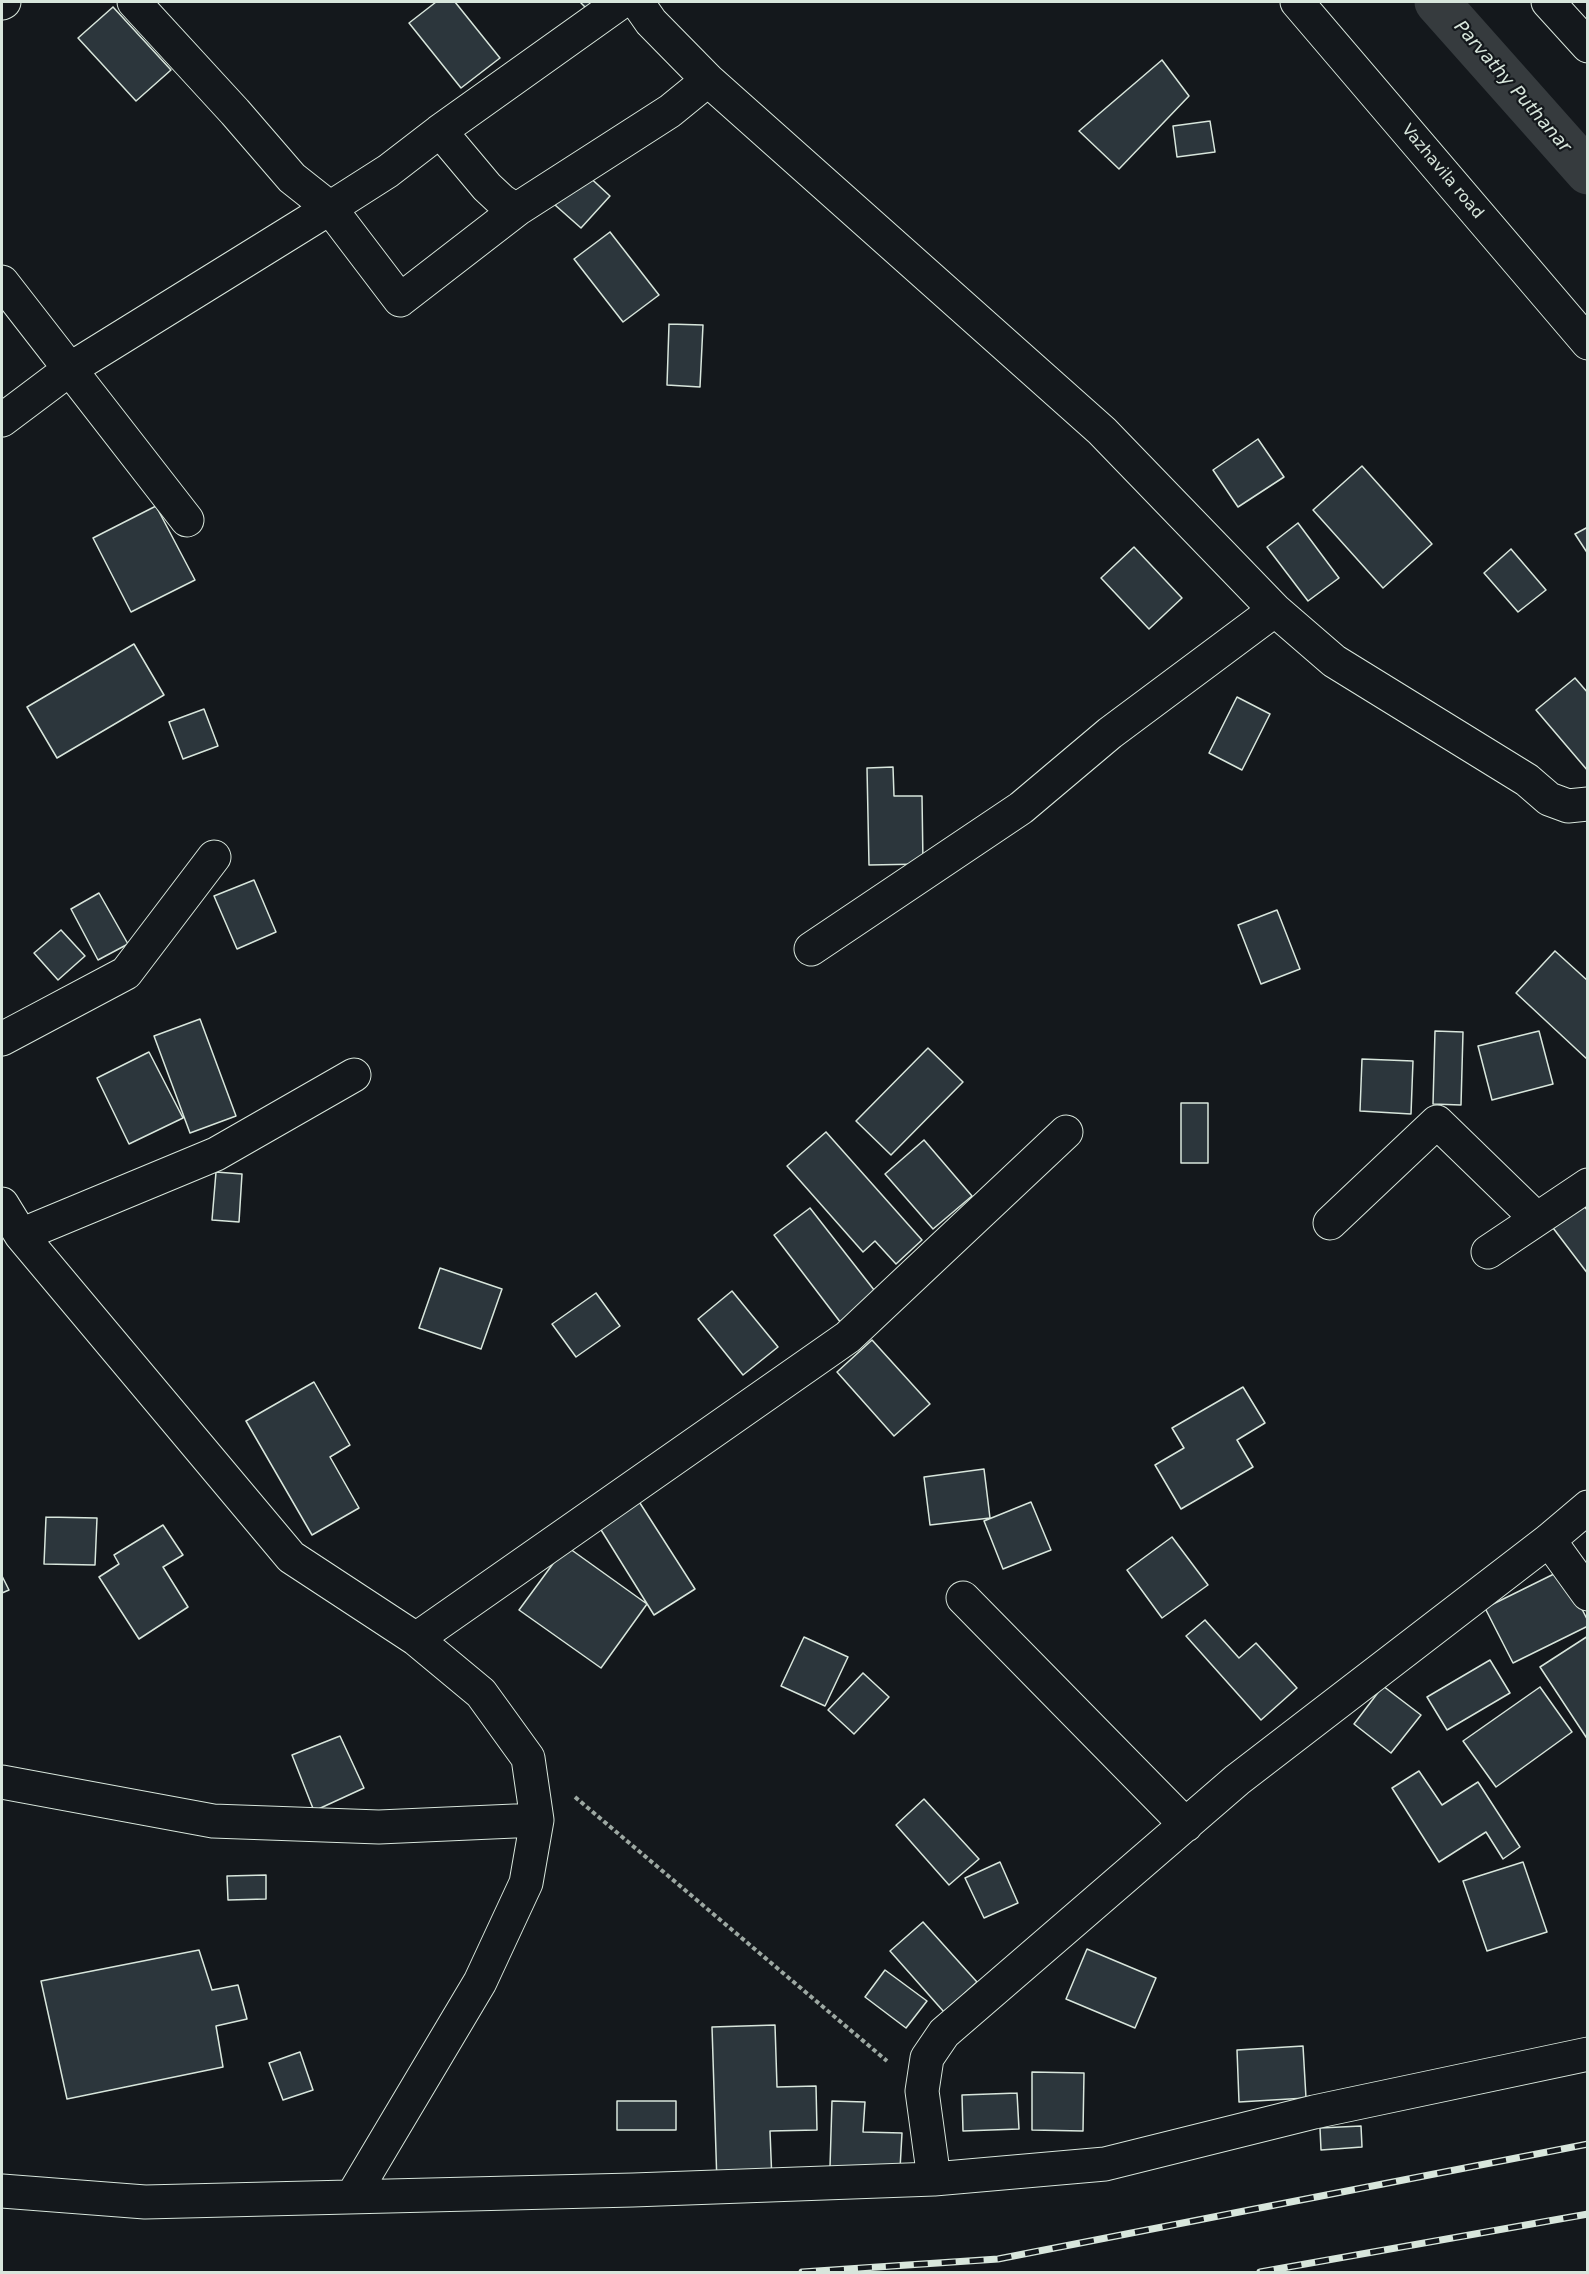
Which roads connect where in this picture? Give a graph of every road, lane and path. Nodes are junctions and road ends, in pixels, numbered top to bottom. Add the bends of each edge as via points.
1 (134, 2) edge
2 (621, 2) edge
3 (637, 2) edge
4 (1297, 2) edge
5 (1548, 2) edge
6 (1587, 46) edge
7 (708, 80) junction
8 (440, 130) junction
9 (330, 208) junction
10 (519, 208) junction
11 (2, 282) edge
12 (1587, 343) edge
13 (70, 369) junction
14 (2, 420) edge
15 (187, 520) dead end
16 (1275, 610) junction
17 (1587, 804) edge
18 (214, 857) dead end
19 (811, 949) dead end
20 (2, 1039) edge
21 (354, 1075) dead end
22 (1066, 1132) dead end
23 (1587, 1185) edge
24 (1537, 1219) junction
25 (1330, 1223) dead end
26 (10, 1225) edge
27 (1488, 1251) dead end
28 (1587, 1507) edge
29 (1549, 1540) junction
30 (1587, 1594) edge
31 (963, 1598) dead end
32 (416, 1639) junction
33 (2, 1782) edge
34 (574, 1797) dead end
35 (537, 1821) junction
36 (1186, 1825) junction
37 (1587, 2055) edge
38 (922, 2091) junction
39 (934, 2179) junction
40 (2, 2191) edge
41 (352, 2197) junction

1 - 9 street via 292,178
2 - 8 street
3 - 7 street via 651,22
4 - 12 street, Vazhavila road
5 - 6 street
7 - 10 street via 670,111
7 - 16 street via 1102,431
8 - 9 street via 388,171
8 - 10 street via 487,187 502,201
9 - 10 street via 400,300
9 - 13 street
11 - 13 street
13 - 14 street
13 - 15 street
16 - 17 street via 1335,661 1527,780 1549,799 1568,806
16 - 19 street via 1110,734 1021,808
18 - 20 street via 126,973
21 - 26 street via 216,1154
22 - 32 street via 848,1337
23 - 24 street
24 - 25 street via 1437,1122
24 - 27 street
26 - 32 street via 291,1557
28 - 29 street
29 - 30 street
29 - 36 street via 1237,1780
31 - 36 street
32 - 35 street via 481,1693 528,1758
33 - 35 street via 213,1821 379,1827
34 - 38 path
35 - 41 street via 526,1883 480,1982
36 - 38 street via 944,2033 927,2058
37 - 39 street via 1314,2112 1105,2164
38 - 39 street
39 - 41 street
40 - 41 street via 144,2202

